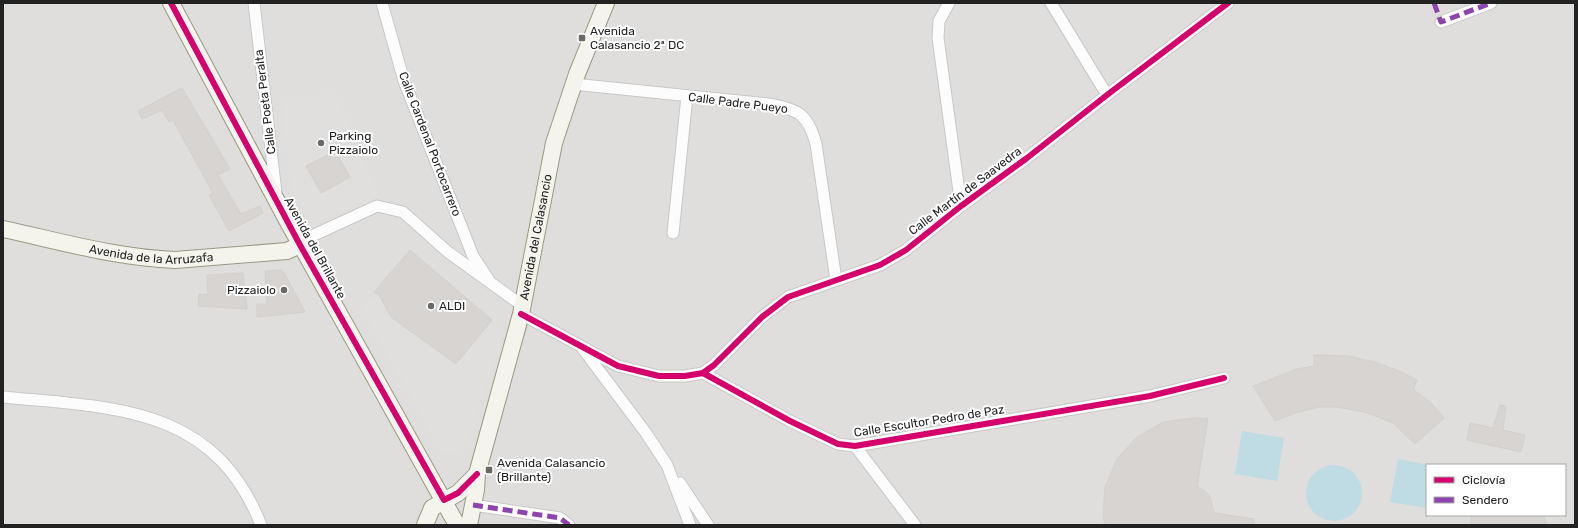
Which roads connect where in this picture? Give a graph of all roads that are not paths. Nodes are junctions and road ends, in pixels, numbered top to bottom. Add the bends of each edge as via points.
1 (171, 3) edge
2 (254, 3) edge
3 (382, 3) edge
4 (606, 3) edge
5 (949, 3) edge
6 (1051, 3) edge
7 (1228, 3) edge
8 (1491, 3) edge
9 (1441, 22) dead end
10 (574, 84) junction
11 (1107, 94) junction
12 (687, 96) junction
13 (277, 202) junction
14 (961, 206) junction
15 (3, 229) edge
16 (673, 233) dead end
17 (300, 245) junction
18 (489, 280) junction
19 (836, 280) junction
20 (522, 310) junction
21 (582, 347) junction
22 (703, 373) junction
23 (1224, 378) dead end
24 (3, 397) edge
25 (855, 446) junction
26 (667, 465) junction
27 (476, 474) junction
28 (444, 500) junction
29 (473, 505) junction
30 (262, 525) edge
31 (425, 525) edge
32 (457, 525) edge
33 (469, 525) edge
34 (569, 525) edge
35 (690, 525) edge
36 (708, 525) edge
37 (915, 525) edge

1 - 13 street, Avenida del Brillante
2 - 13 street, Calle Poeta Peralta
3 - 18 street, Calle Cardenal Portocarrero via 404,81 473,256
4 - 10 street, Avenida del Calasancio
5 - 14 street via 939,21 938,38
6 - 11 street
7 - 11 street, Calle Martín de Saavedra
8 - 9 street
10 - 12 street, Calle Padre Pueyo
10 - 20 street, Avenida del Calasancio via 554,143
11 - 14 street, Calle Martín de Saavedra via 1027,158
12 - 16 street
12 - 19 street, Calle Padre Pueyo via 789,108 798,112 807,121 816,144
13 - 17 street, Avenida del Brillante
14 - 19 street, Calle Martín de Saavedra via 906,250 880,265
15 - 17 street, Avenida de la Arruzafa via 124,254 175,260 287,251
17 - 18 street, Calle Cardenal Portocarrero via 314,235 378,206 403,212 448,252
17 - 28 street, Avenida del Brillante
18 - 20 street, Calle Cardenal Portocarrero
19 - 22 street, Calle Martín de Saavedra via 799,293 774,306
20 - 21 street
20 - 27 street, Avenida del Calasancio
21 - 22 street via 618,366 639,373 659,376
21 - 26 street
22 - 25 street, Calle Escultor Pedro de Paz via 790,421 838,444
23 - 25 street, Calle Escultor Pedro de Paz via 1150,396
24 - 30 street via 114,408 152,418 183,432 222,461 239,481
25 - 37 street
26 - 35 street
26 - 36 street
27 - 28 street, Avenida del Calasancio via 458,492
27 - 29 street, Avenida del Calasancio
28 - 31 street, Avenida del Calasancio via 432,508
28 - 32 street, Avenida del Brillante
29 - 33 street, Avenida del Calasancio
29 - 34 street via 560,518

